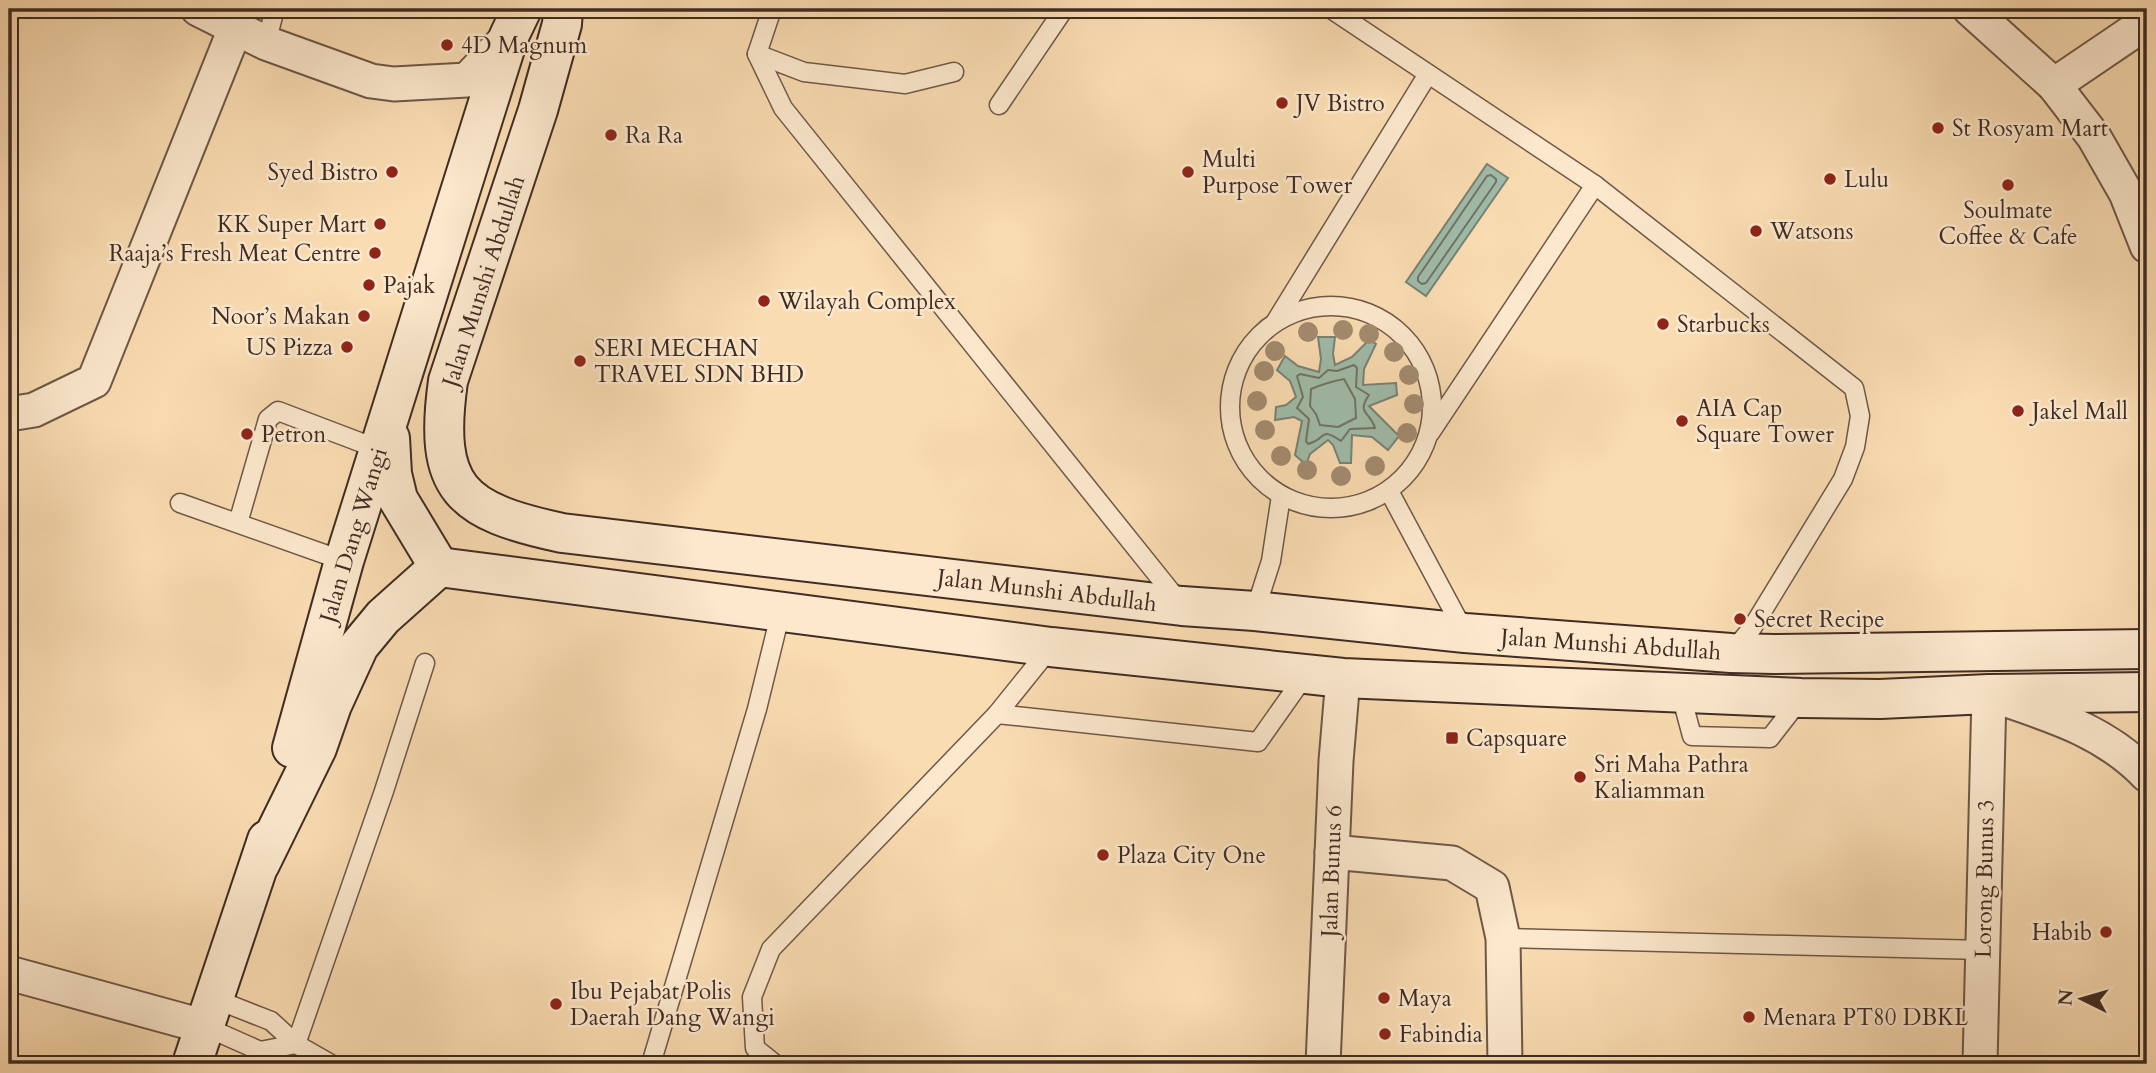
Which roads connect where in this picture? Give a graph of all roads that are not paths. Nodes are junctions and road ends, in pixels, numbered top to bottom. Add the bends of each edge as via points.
1 (198, 9) edge
2 (275, 9) edge
3 (563, 9) edge
4 (772, 9) edge
5 (1064, 9) edge
6 (1331, 9) edge
7 (1970, 9) edge
8 (516, 22) edge
9 (2147, 22) edge
10 (235, 29) junction
11 (266, 43) junction
12 (757, 54) junction
13 (954, 72) dead end
14 (1428, 74) junction
15 (2054, 85) junction
16 (999, 105) dead end
17 (1595, 186) junction
18 (2147, 246) edge
19 (1276, 321) junction
20 (9, 414) edge
21 (384, 433) junction
22 (1429, 435) junction
23 (1389, 491) junction
24 (1281, 496) junction
25 (180, 503) dead end
26 (239, 523) junction
27 (344, 561) junction
28 (439, 567) junction
29 (1182, 606) junction
30 (781, 611) junction
31 (1255, 611) junction
32 (1465, 634) junction
33 (1051, 647) junction
34 (2147, 649) edge
35 (1731, 653) junction
36 (425, 663) dead end
37 (1324, 676) junction
38 (2147, 692) edge
39 (1989, 694) junction
40 (997, 714) junction
41 (2147, 775) edge
42 (1332, 852) junction
43 (260, 864) junction
44 (1503, 938) junction
45 (1983, 950) junction
46 (9, 973) edge
47 (210, 1013) junction
48 (296, 1044) junction
49 (192, 1064) edge
50 (331, 1064) edge
51 (651, 1064) edge
52 (775, 1064) edge
53 (1323, 1064) edge
54 (1505, 1064) edge
55 (1980, 1064) edge

1 - 10 street
2 - 11 lane
3 - 29 street, Jalan Munshi Abdullah via 538,110 448,381 443,429 446,461 456,484 478,506 516,523 562,533
4 - 12 lane
5 - 16 lane
6 - 14 lane
7 - 15 street
8 - 11 street via 467,80 371,81
8 - 21 street, Jalan Dang Wangi
9 - 15 street
10 - 11 street
10 - 20 street via 94,381 33,410
12 - 13 lane via 804,72 905,84
12 - 29 lane via 783,108
14 - 17 lane
14 - 19 lane
15 - 18 street via 2094,137 2126,193
17 - 22 lane
17 - 35 lane via 1854,388 1860,416 1843,479 1752,628
19 - 22 lane via 1309,307 1343,305 1377,316 1405,336 1424,365 1433,400
19 - 24 lane via 1251,344 1234,375 1229,410 1236,444 1255,474
21 - 26 lane via 278,411 268,419
21 - 27 street, Jalan Dang Wangi
21 - 28 street via 398,499
22 - 23 lane via 1414,466
23 - 24 lane via 1364,504 1336,509 1308,507
23 - 32 lane
24 - 31 lane via 1271,561
25 - 26 lane
26 - 27 lane
27 - 43 street, Jalan Dang Wangi
28 - 30 street, Jalan Munshi Abdullah
28 - 43 street via 383,617 359,646 317,748
29 - 31 street, Jalan Munshi Abdullah
30 - 33 street, Jalan Munshi Abdullah
30 - 51 lane via 754,719
31 - 32 street, Jalan Munshi Abdullah
32 - 35 street, Jalan Munshi Abdullah
33 - 37 street, Jalan Munshi Abdullah
33 - 40 lane
34 - 35 street, Jalan Munshi Abdullah
36 - 48 lane
37 - 39 street, Jalan Munshi Abdullah via 1681,695 1881,699
37 - 40 lane via 1258,742
37 - 42 street, Jalan Bunus 6
38 - 39 street, Jalan Munshi Abdullah
39 - 41 street via 2101,736
39 - 45 street, Lorong Bunus 3
40 - 52 lane via 771,949 752,996 755,1048
42 - 44 street via 1452,863 1492,887
42 - 53 street, Jalan Bunus 6
43 - 47 street, Jalan Dang Wangi
44 - 45 lane
44 - 54 street
45 - 55 street, Lorong Bunus 3
46 - 47 street
47 - 48 lane via 271,1021
47 - 48 lane via 260,1051
47 - 49 street, Jalan Dang Wangi
48 - 50 lane

